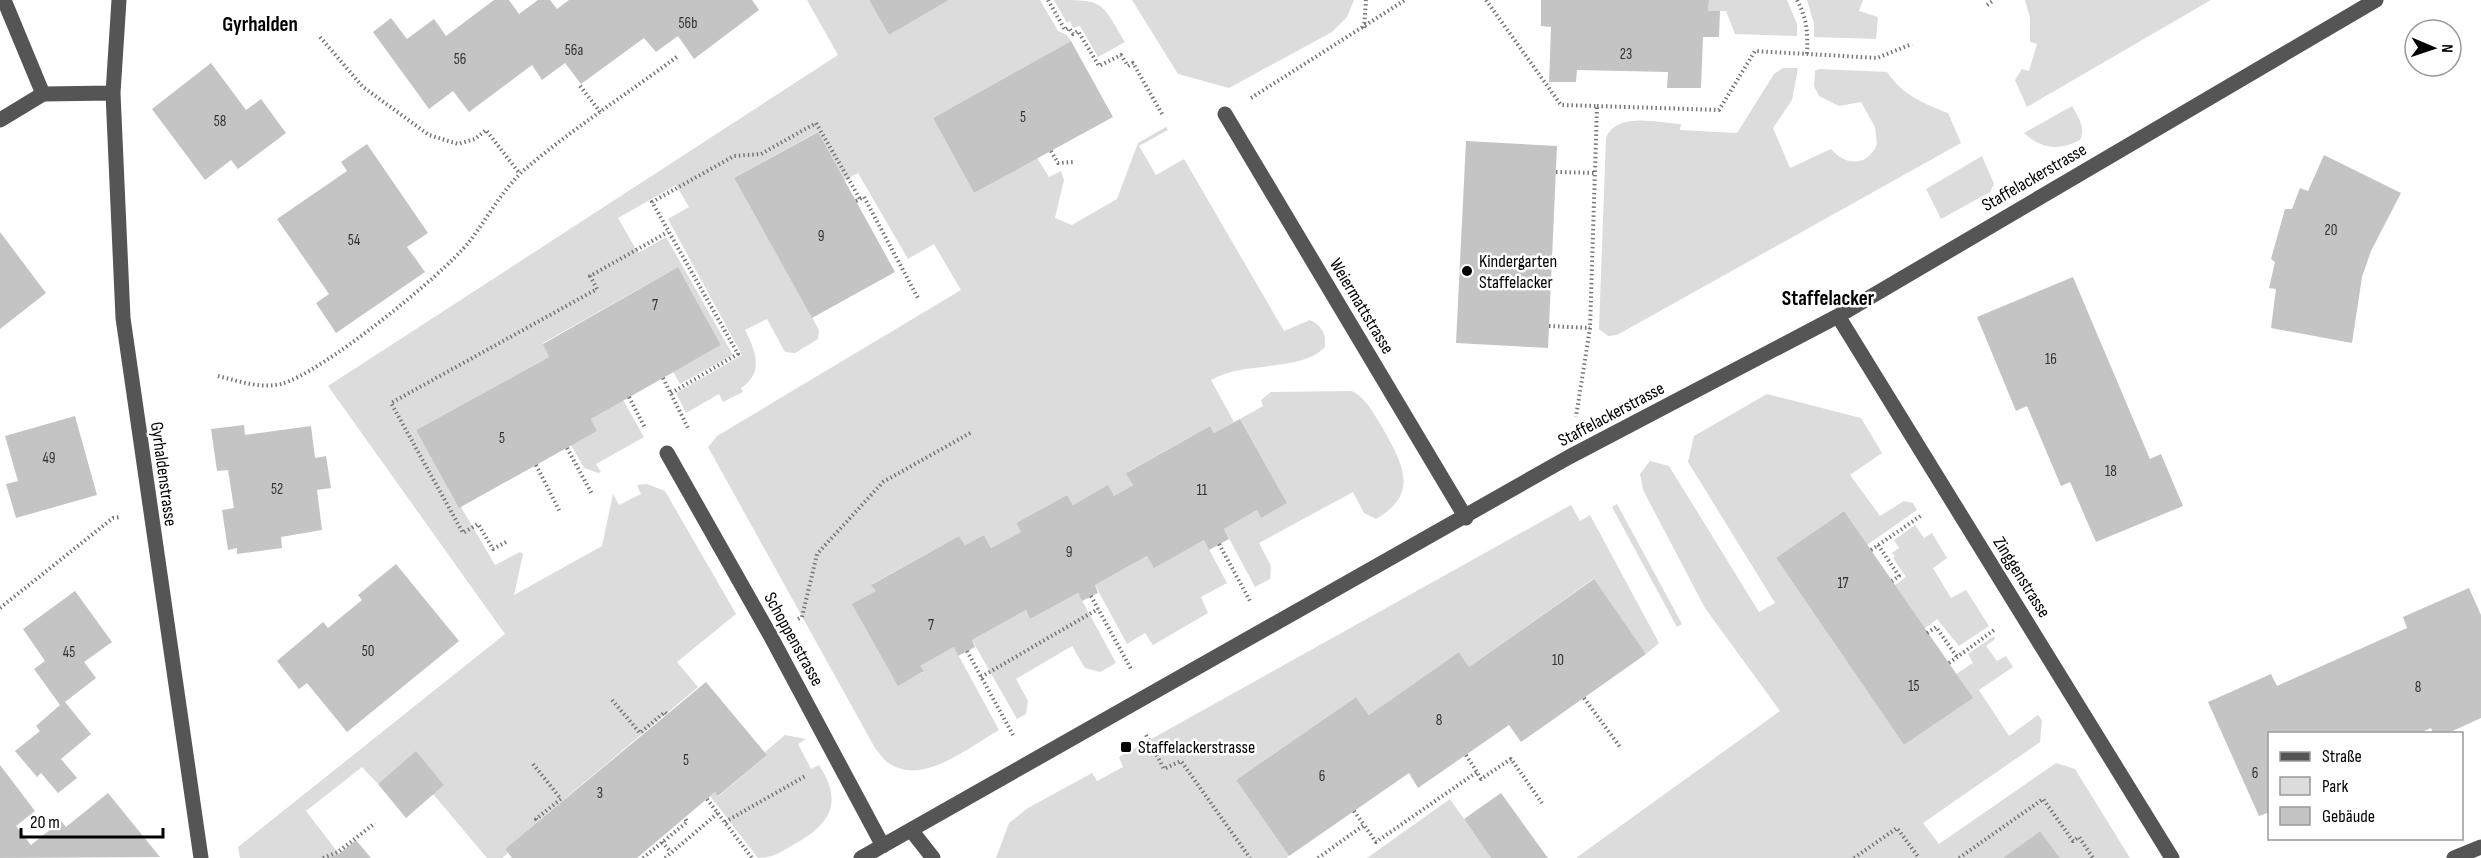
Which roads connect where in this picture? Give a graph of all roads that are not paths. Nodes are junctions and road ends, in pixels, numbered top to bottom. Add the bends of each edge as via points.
1 (4, 0) edge
2 (119, 0) edge
3 (2376, 0) edge
4 (113, 93) junction
5 (43, 94) junction
6 (1225, 114) road end
7 (0, 120) edge
8 (1838, 316) junction
9 (667, 453) dead end
10 (1466, 518) junction
11 (911, 830) junction
12 (883, 846) junction
13 (2481, 847) edge
14 (201, 858) edge
15 (861, 858) edge
16 (933, 858) edge
17 (2172, 858) edge
18 (2454, 858) edge

1 - 5 street
2 - 4 street, Gyrhaldenstrasse
3 - 8 street, Staffelackerstrasse
4 - 5 street
4 - 14 street, Gyrhaldenstrasse via 123,318
5 - 7 street
6 - 10 street, Weiermattstrasse
8 - 10 street, Staffelackerstrasse via 1569,457
8 - 17 street, Zinggenstrasse
9 - 12 street, Schoppenstrasse
10 - 11 street, Staffelackerstrasse
11 - 12 street, Staffelackerstrasse
11 - 16 street
12 - 15 street, Staffelackerstrasse
13 - 18 street

